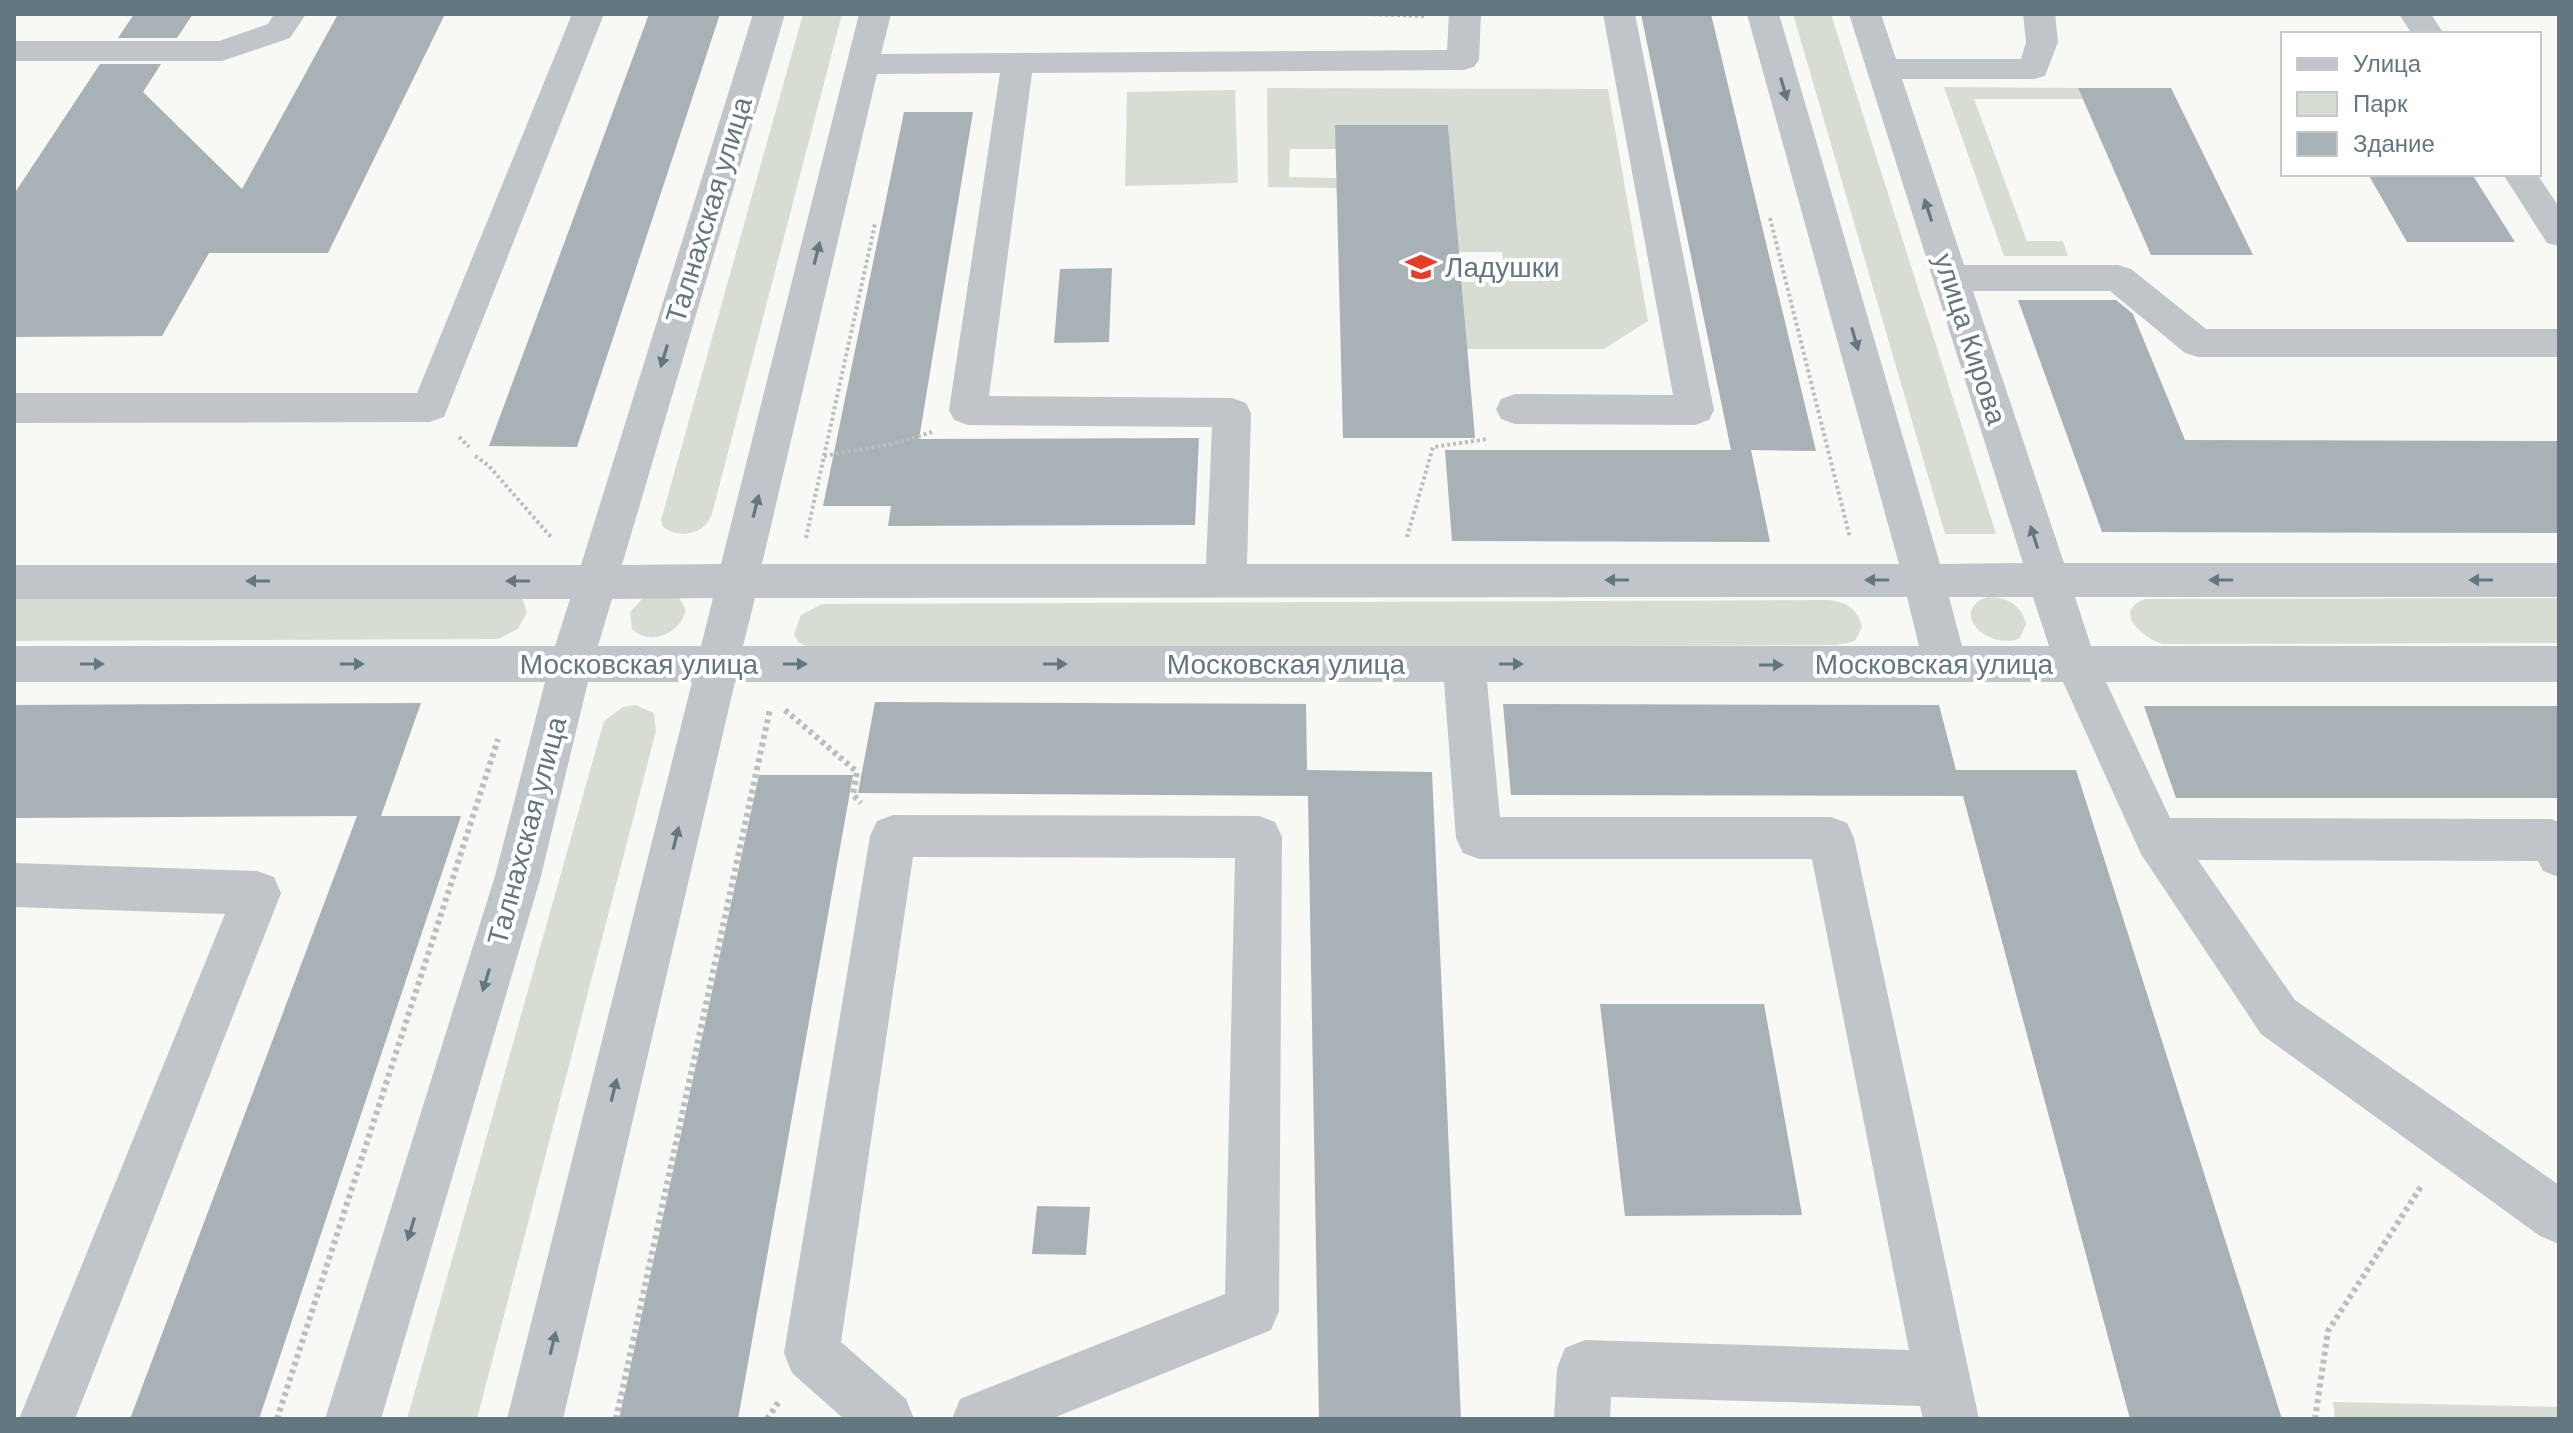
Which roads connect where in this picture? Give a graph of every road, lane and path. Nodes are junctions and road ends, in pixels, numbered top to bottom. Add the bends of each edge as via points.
1 (290, 14) edge
2 (588, 14) edge
3 (769, 14) edge
4 (875, 14) edge
5 (1367, 14) edge
6 (1619, 14) edge
7 (1763, 14) edge
8 (1865, 14) edge
9 (2039, 14) edge
10 (2415, 14) edge
11 (1465, 15) edge
12 (2427, 32) edge
13 (14, 51) edge
14 (863, 64) junction
15 (1017, 64) junction
16 (1883, 69) junction
17 (2521, 176) edge
18 (1769, 212) dead end
19 (877, 214) dead end
20 (2559, 234) edge
21 (1950, 278) junction
22 (2559, 343) edge
23 (1515, 409) dead end
24 (21, 419) edge
25 (458, 436) dead end
26 (903, 439) dead end
27 (1486, 441) dead end
28 (469, 447) dead end
29 (475, 456) dead end
30 (824, 456) junction
31 (559, 547) dead end
32 (804, 547) dead end
33 (1404, 547) dead end
34 (1853, 547) dead end
35 (1924, 580) junction
36 (2048, 580) junction
37 (2559, 580) edge
38 (596, 581) junction
39 (737, 581) junction
40 (1226, 581) junction
41 (14, 582) edge
42 (14, 664) edge
43 (571, 664) junction
44 (717, 664) junction
45 (1464, 664) junction
46 (2076, 664) junction
47 (2559, 664) edge
48 (1945, 665) junction
49 (772, 699) dead end
50 (782, 708) dead end
51 (501, 729) dead end
52 (893, 836) junction
53 (2157, 839) junction
54 (2559, 856) edge
55 (14, 885) edge
56 (2451, 1140) junction
57 (2559, 1217) edge
58 (1946, 1399) edge
59 (47, 1419) edge
60 (277, 1419) edge
61 (353, 1419) edge
62 (535, 1419) edge
63 (616, 1419) edge
64 (886, 1419) edge
65 (980, 1419) edge
66 (1582, 1419) edge
67 (2315, 1419) edge

1 - 13 street via 279,31 222,51
2 - 24 street via 430,407
3 -> 38 street, Талнахская улица
4 - 14 street
5 - 11 path
6 - 23 street via 1695,410
7 -> 35 street
8 - 16 street, улица Кирова
9 - 16 street via 2042,42 2034,69
10 - 12 street
11 - 15 street via 1463,60
14 - 15 street
39 -> 14 street
15 - 40 street via 968,410 1232,413
21 -> 16 street, улица Кирова
17 - 20 street
18 - 34 path
19 - 30 path
21 - 22 street via 2118,278 2198,343
36 -> 21 street, улица Кирова
25 - 28 path
26 - 30 path
27 - 33 path via 1433,447
29 - 31 path
30 - 32 path
35 - 36 street
35 -> 40 street
35 - 48 street
37 -> 36 street
36 - 46 street, улица Кирова
38 - 39 street
38 -> 41 street
38 - 43 street, Талнахская улица
39 - 40 street
39 - 44 street
42 -> 43 street, Московская улица
43 - 44 street, Московская улица
43 -> 61 street, Талнахская улица via 518,876
44 -> 45 street, Московская улица
62 -> 44 street
45 -> 48 street, Московская улица
45 - 58 street via 1479,838 1831,838
46 - 47 street, Московская улица
46 - 48 street, Московская улица
46 - 53 street, улица Кирова
49 - 63 path
50 - 52 path via 857,772 853,795
51 - 60 path
52 - 64 street via 812,1353
52 - 65 street via 1259,837 1252,1311
53 - 54 street via 2551,840
53 - 56 street, улица Кирова via 2278,1017
55 - 59 street via 257,893
56 - 57 street, улица Кирова
56 - 67 path via 2328,1331
58 - 66 street via 1585,1368

